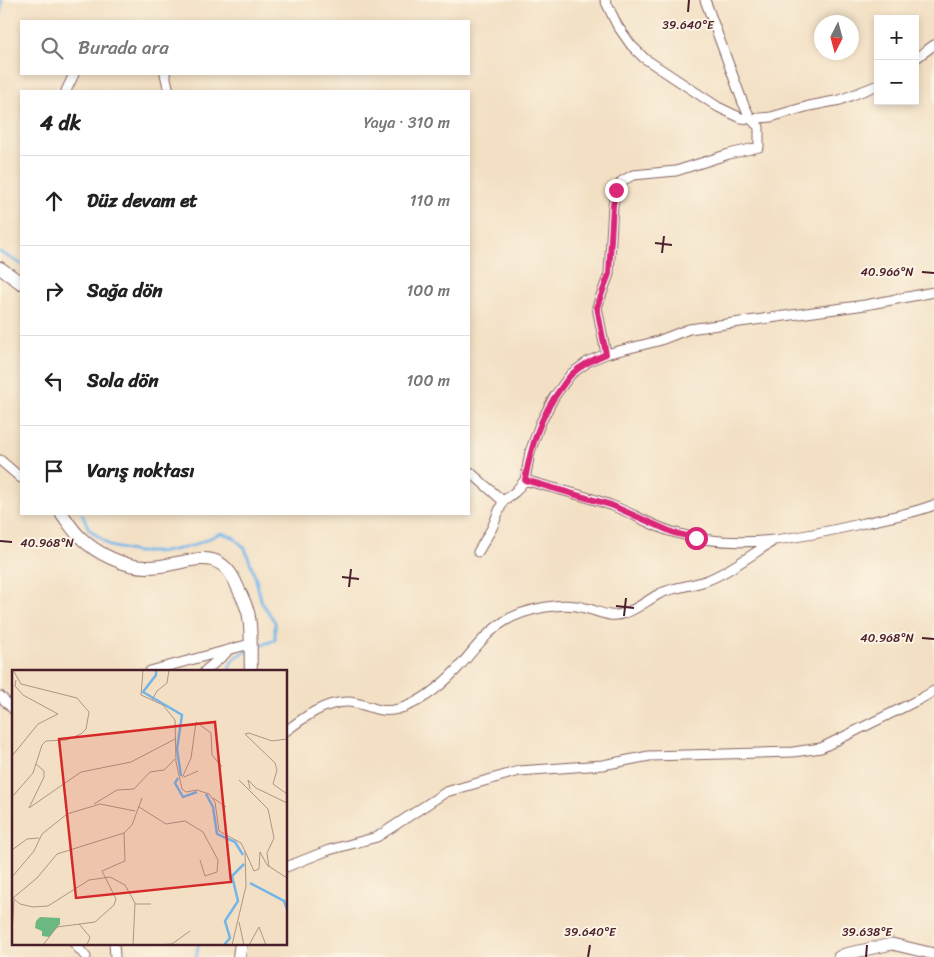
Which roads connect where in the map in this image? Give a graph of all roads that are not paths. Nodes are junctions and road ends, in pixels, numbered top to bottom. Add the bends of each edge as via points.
1 (605, 0) edge
2 (705, 0) edge
3 (934, 45) edge
4 (919, 56) edge
5 (74, 75) edge
6 (165, 75) edge
7 (874, 87) edge
8 (66, 90) edge
9 (169, 90) edge
10 (752, 119) junction
11 (0, 268) edge
12 (20, 282) edge
13 (934, 292) edge
14 (606, 354) junction
15 (0, 460) edge
16 (470, 472) edge
17 (20, 477) edge
18 (525, 480) junction
19 (503, 500) junction
20 (934, 505) edge
21 (63, 515) edge
22 (774, 541) junction
23 (478, 552) dead end
24 (250, 644) junction
25 (230, 650) junction
26 (251, 667) edge
27 (154, 670) edge
28 (206, 670) edge
29 (934, 691) edge
30 (0, 696) edge
31 (12, 708) edge
32 (288, 730) edge
33 (288, 866) edge
34 (75, 944) edge
35 (114, 944) edge
36 (241, 944) edge
37 (934, 954) edge
38 (86, 957) edge
39 (115, 957) edge
40 (239, 957) edge
41 (839, 957) edge

1 - 10 street via 631,45 644,58 718,107 741,118
2 - 10 street
3 - 4 street
5 - 8 street
6 - 9 street
7 - 10 street via 840,100
10 - 14 street via 759,127 759,147 676,170 633,175 622,181 616,190 609,274 597,307
11 - 12 main road
13 - 14 street via 865,305 689,329 658,341
14 - 18 street via 571,374 554,397 530,452
15 - 17 street
16 - 19 street
18 - 19 street
18 - 22 street via 611,505 674,533 734,542
19 - 23 street
20 - 22 street via 913,513
21 - 24 main road via 80,538 102,554 121,562 145,567 199,558 225,566 249,616
22 - 32 street via 706,581 663,593 624,614 603,615 584,607 566,606 543,607 522,613 492,630 435,690 416,702 381,711 347,702 330,705
24 - 25 street
24 - 26 main road
25 - 27 street
25 - 28 street
29 - 33 street via 821,748 793,752 650,756 603,764 519,771 446,792 377,837 329,850
30 - 31 street
34 - 38 street
35 - 39 street
36 - 40 main road
37 - 41 street via 892,944

